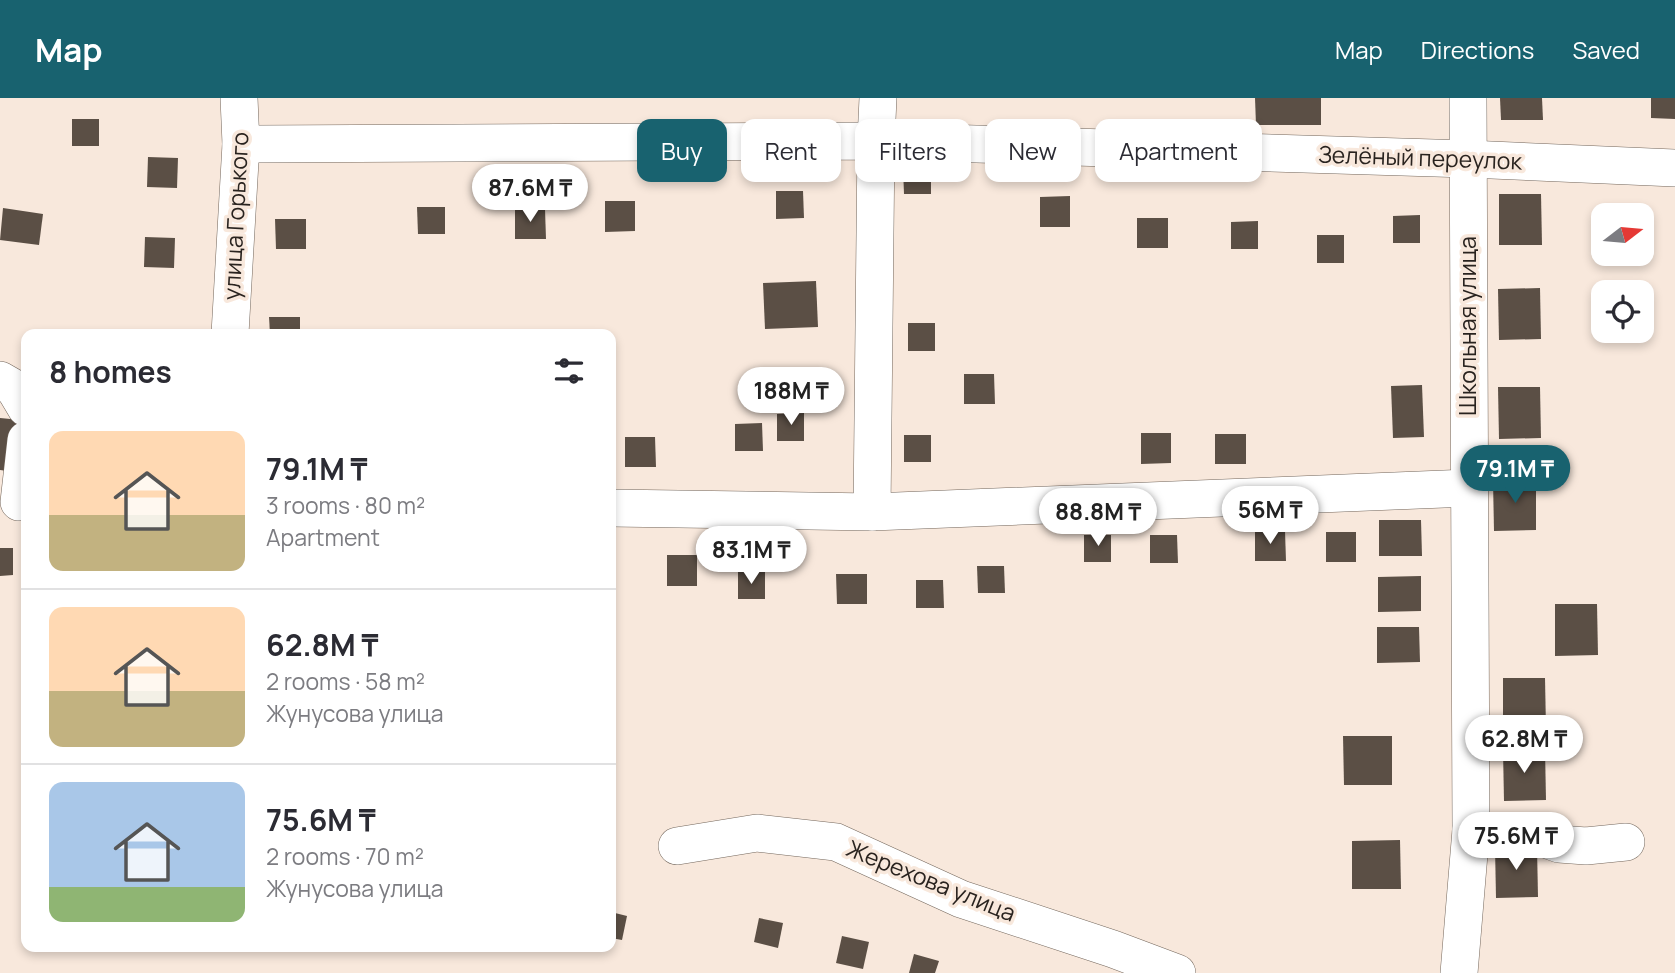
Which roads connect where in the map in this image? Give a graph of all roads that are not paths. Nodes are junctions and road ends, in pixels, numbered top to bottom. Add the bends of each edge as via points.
1 (239, 98) edge
2 (878, 98) edge
3 (1468, 98) edge
4 (877, 119) edge
5 (855, 141) edge
6 (241, 144) junction
7 (971, 144) edge
8 (1468, 159) junction
9 (1675, 168) edge
10 (876, 182) edge
11 (230, 329) edge
12 (0, 380) edge
13 (21, 400) edge
14 (21, 468) edge
15 (1469, 488) junction
16 (15, 501) edge
17 (616, 508) edge
18 (872, 512) junction
19 (1471, 830) junction
20 (1626, 842) dead end
21 (677, 846) dead end
22 (1177, 973) edge
23 (1459, 973) edge

1 - 6 street, улица Горького
2 - 4 street
3 - 8 street, Школьная улица
5 - 6 street, Зелёный переулок
6 - 11 street, улица Горького
7 - 8 street, Зелёный переулок
8 - 9 street, Зелёный переулок
8 - 15 street, Школьная улица
10 - 18 street
12 - 13 street via 14,388
14 - 16 street
15 - 18 street
15 - 19 street, Школьная улица
17 - 18 street
19 - 20 street via 1537,836 1559,844
19 - 23 street, Школьная улица
21 - 22 street, Жерехова улица via 757,833 836,842 961,899

